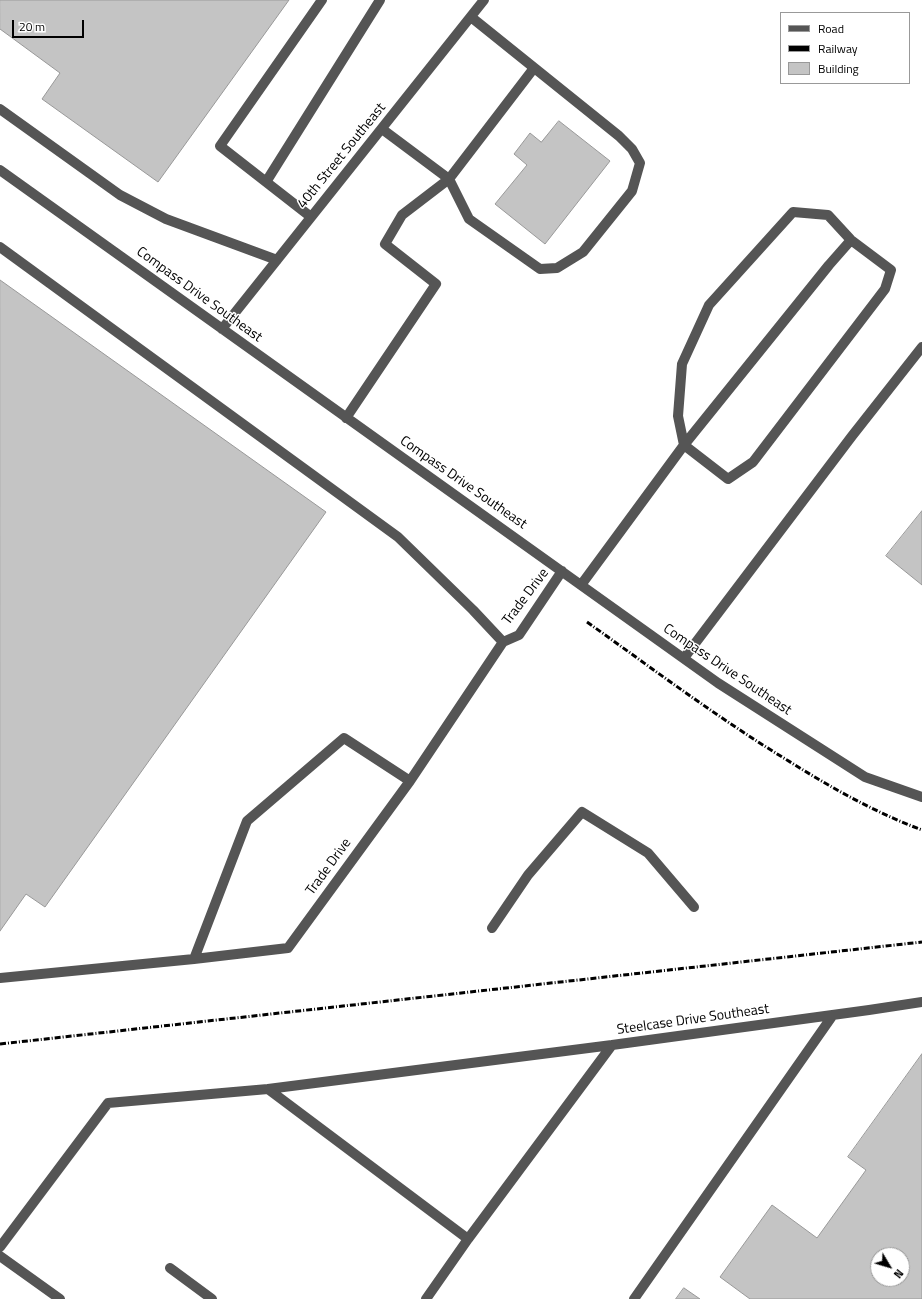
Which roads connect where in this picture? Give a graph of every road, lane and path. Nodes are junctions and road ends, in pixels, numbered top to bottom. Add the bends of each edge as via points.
1 (322, 0) edge
2 (380, 0) edge
3 (484, 0) edge
4 (471, 17) junction
5 (534, 68) junction
6 (0, 109) edge
7 (382, 129) junction
8 (0, 170) edge
9 (449, 179) junction
10 (266, 182) junction
11 (311, 217) junction
12 (850, 240) junction
13 (0, 247) edge
14 (277, 260) junction
15 (222, 329) junction
16 (922, 347) edge
17 (346, 418) junction
18 (684, 445) junction
19 (562, 571) junction
20 (581, 584) junction
21 (503, 642) junction
22 (684, 658) junction
23 (410, 780) junction
24 (922, 797) edge
25 (694, 907) dead end
26 (492, 928) dead end
27 (194, 959) junction
28 (0, 978) edge
29 (922, 1002) edge
30 (833, 1015) junction
31 (612, 1045) junction
32 (268, 1089) junction
33 (468, 1239) junction
34 (0, 1247) edge
35 (0, 1256) edge
36 (170, 1268) dead end
37 (60, 1299) edge
38 (212, 1299) edge
39 (426, 1299) edge
40 (634, 1299) edge

1 - 10 street via 220,146
2 - 10 street
3 - 4 street, 40th Street Southeast
4 - 5 street
4 - 7 street, 40th Street Southeast
5 - 9 street
5 - 9 street via 632,149 640,164 632,191 583,252 557,268 540,269 469,219
6 - 14 street via 120,195 166,219
7 - 9 street
7 - 11 street, 40th Street Southeast
8 - 15 street, Compass Drive Southeast
9 - 17 street via 402,215 385,244 436,284
10 - 11 street
11 - 14 street, 40th Street Southeast
12 - 18 street
12 - 18 street via 828,215 793,212 709,304 682,364 678,416
12 - 18 street via 891,270 885,289 753,462 728,480
13 - 21 street via 398,537
14 - 15 street, 40th Street Southeast
15 - 17 street, Compass Drive Southeast
16 - 22 street
17 - 19 street, Compass Drive Southeast
18 - 20 street
19 - 20 street, Compass Drive Southeast
19 - 21 street, Trade Drive via 519,635
20 - 22 street, Compass Drive Southeast
21 - 23 street, Trade Drive
22 - 24 street, Compass Drive Southeast via 718,683 865,777
23 - 27 street, Trade Drive via 288,948
23 - 27 street via 344,738 247,821
25 - 26 street via 648,852 582,812 528,875
27 - 28 street, Trade Drive
29 - 30 street, Steelcase Drive Southeast
30 - 31 street, Steelcase Drive Southeast
30 - 40 street
31 - 32 street
31 - 33 street, Steelcase Drive Southeast
32 - 33 street
32 - 34 street via 108,1103
33 - 39 street, Steelcase Drive Southeast
35 - 37 street
36 - 38 street

